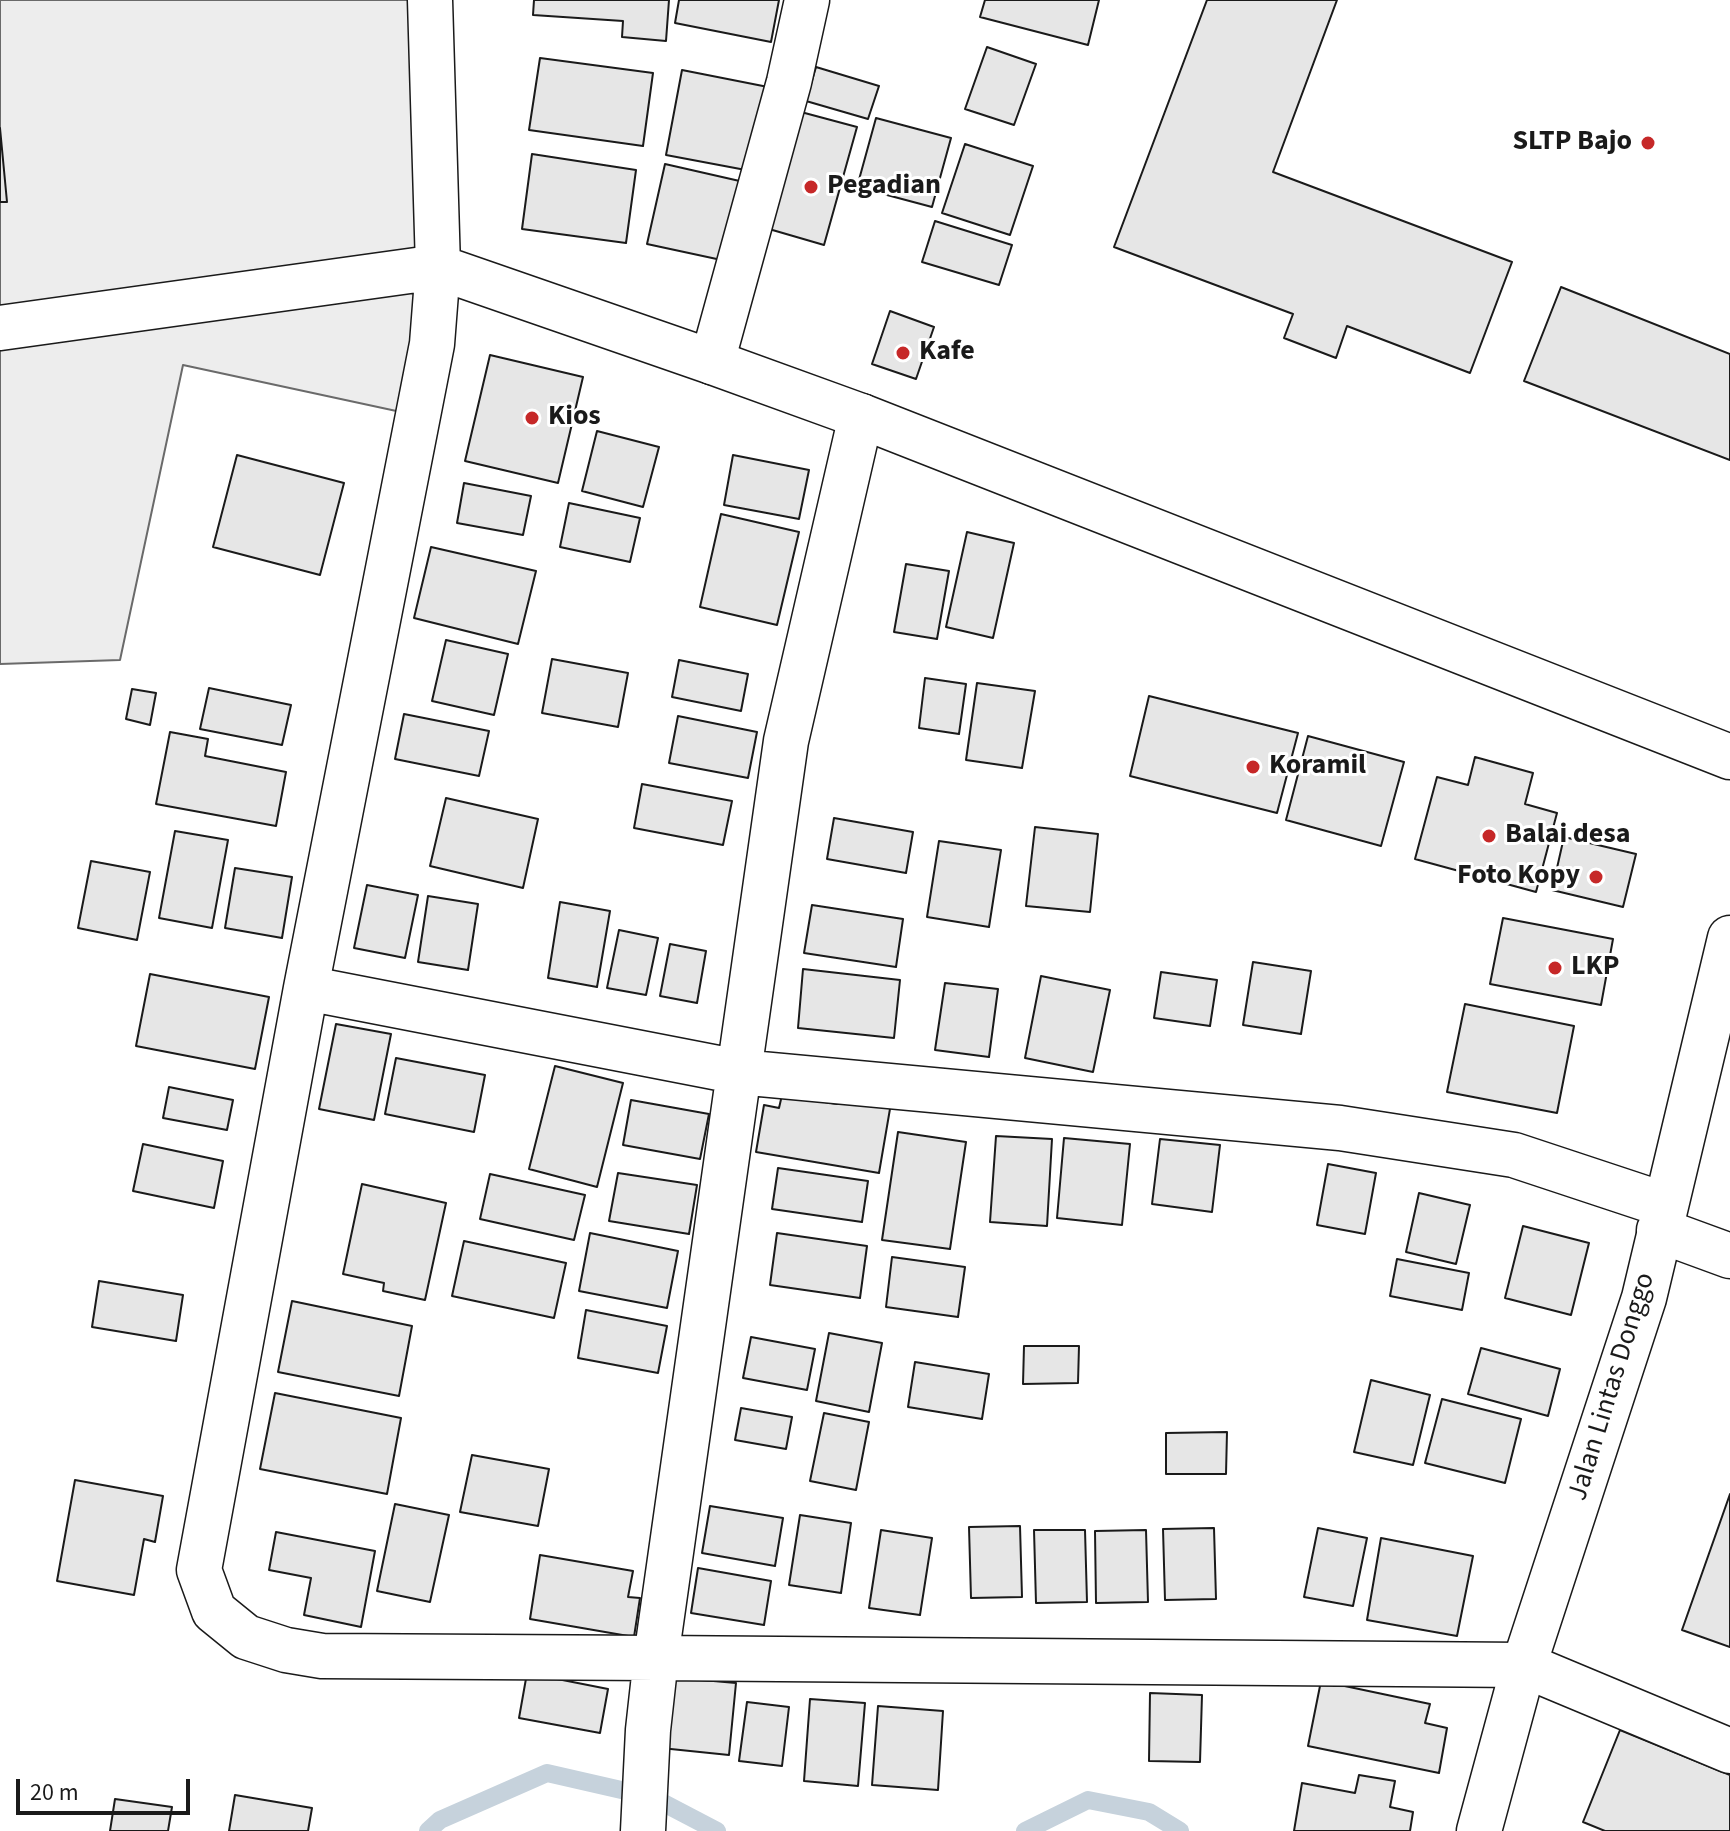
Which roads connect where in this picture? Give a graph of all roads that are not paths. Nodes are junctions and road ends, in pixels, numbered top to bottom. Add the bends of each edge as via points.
1 (430, 0) edge
2 (807, 0) edge
3 (438, 267) junction
4 (0, 328) edge
5 (712, 362) junction
6 (861, 416) junction
7 (1730, 757) edge
8 (1730, 938) edge
9 (306, 988) junction
10 (739, 1072) junction
11 (1662, 1217) junction
12 (1730, 1256) edge
13 (656, 1658) junction
14 (1524, 1665) junction
15 (1730, 1751) edge
16 (644, 1816) edge
17 (1479, 1831) edge

1 - 3 street
2 - 5 street
3 - 4 street
3 - 5 street
3 - 9 street via 432,344
5 - 6 street
6 - 7 street
6 - 10 street via 786,741
8 - 11 street, Jalan Lintas Donggo
9 - 10 street
9 - 13 street via 199,1570 214,1611 246,1637 322,1656
10 - 11 street via 1340,1128 1514,1155
10 - 13 street
11 - 12 street
11 - 14 street, Jalan Lintas Donggo via 1644,1298
13 - 14 street
13 - 16 street
14 - 15 street
14 - 17 street, Jalan Lintas Donggo

